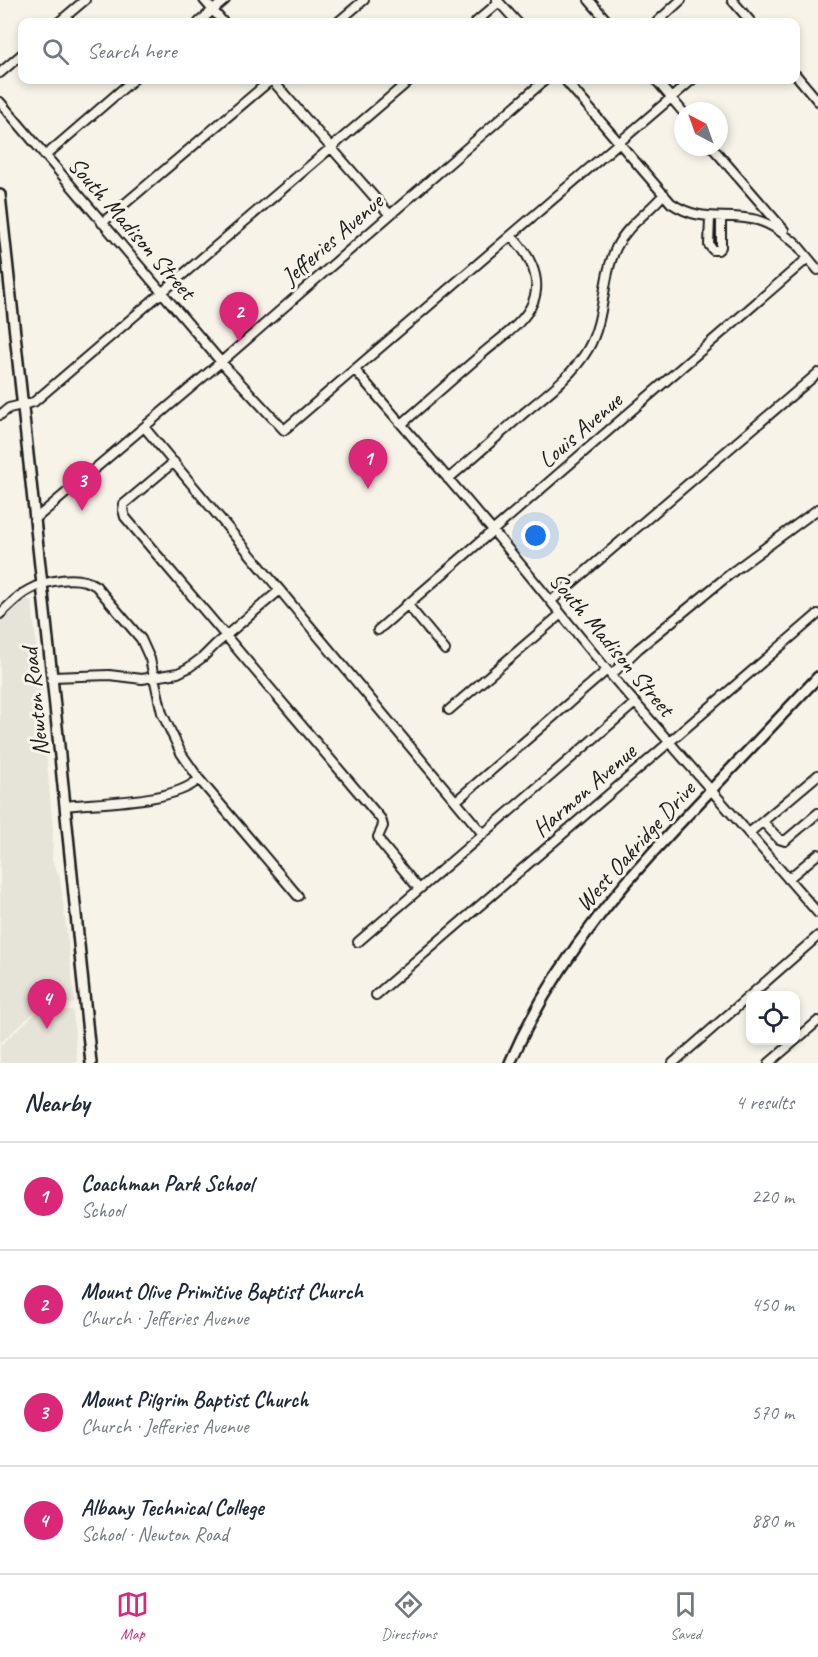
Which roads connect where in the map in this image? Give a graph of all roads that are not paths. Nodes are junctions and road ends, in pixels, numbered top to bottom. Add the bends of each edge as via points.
1 (85, 0) edge
2 (204, 0) edge
3 (225, 0) edge
4 (364, 0) edge
5 (589, 0) edge
6 (681, 0) edge
7 (732, 0) edge
8 (498, 1) edge
9 (213, 11) junction
10 (64, 18) edge
11 (204, 18) edge
12 (219, 18) edge
13 (343, 18) edge
14 (480, 18) edge
15 (513, 18) edge
16 (605, 18) edge
17 (661, 18) edge
18 (748, 18) edge
19 (18, 57) edge
20 (0, 73) edge
21 (800, 81) edge
22 (129, 84) edge
23 (267, 84) edge
24 (276, 84) edge
25 (405, 84) edge
26 (540, 84) edge
27 (568, 84) edge
28 (659, 84) edge
29 (687, 84) edge
30 (670, 98) junction
31 (818, 101) edge
32 (0, 102) edge
33 (674, 102) edge
34 (618, 142) junction
35 (331, 147) junction
36 (45, 156) junction
37 (720, 156) edge
38 (664, 194) junction
39 (0, 195) edge
40 (390, 215) junction
41 (710, 217) junction
42 (721, 218) junction
43 (102, 223) junction
44 (511, 236) junction
45 (796, 244) junction
46 (808, 258) junction
47 (818, 270) edge
48 (162, 292) junction
49 (221, 362) junction
50 (355, 370) junction
51 (818, 374) edge
52 (21, 405) junction
53 (0, 415) edge
54 (402, 424) junction
55 (144, 427) junction
56 (174, 462) junction
57 (448, 479) junction
58 (818, 509) edge
59 (34, 520) junction
60 (493, 531) junction
61 (41, 585) junction
62 (280, 590) junction
63 (551, 601) junction
64 (408, 604) junction
65 (1, 609) edge
66 (561, 614) junction
67 (818, 615) edge
68 (378, 630) dead end
69 (226, 636) junction
70 (445, 650) dead end
71 (609, 672) junction
72 (818, 676) edge
73 (52, 677) junction
74 (153, 678) junction
75 (635, 703) junction
76 (449, 710) dead end
77 (670, 742) junction
78 (818, 775) edge
79 (199, 779) junction
80 (712, 789) junction
81 (456, 801) junction
82 (65, 806) junction
83 (818, 813) edge
84 (763, 822) junction
85 (749, 833) junction
86 (483, 834) junction
87 (818, 854) edge
88 (788, 879) junction
89 (419, 890) junction
90 (298, 896) dead end
91 (818, 914) edge
92 (818, 936) edge
93 (358, 942) dead end
94 (376, 995) dead end
95 (818, 1021) edge
96 (91, 1063) edge
97 (510, 1063) edge
98 (673, 1063) edge
99 (769, 1063) edge

1 - 10 street
2 - 9 street
3 - 9 street
4 - 13 street
5 - 16 street
6 - 17 street
7 - 18 street
8 - 14 street
8 - 15 street
9 - 11 street
9 - 12 street
19 - 20 street
21 - 31 street
22 - 36 street
23 - 43 street
24 - 35 street
25 - 35 street
26 - 40 street, Jefferies Avenue
27 - 34 street
28 - 30 street
29 - 30 street
30 - 33 street
30 - 34 street
32 - 36 street, South Madison Street
34 - 38 street
34 - 44 street
35 - 40 street
35 - 48 street
36 - 43 street, South Madison Street
37 - 45 street
38 - 41 street via 683,211
38 - 57 street via 634,222 616,249 597,327 577,366
39 - 52 main road, Newton Road
40 - 49 street, Jefferies Avenue
41 - 42 street
41 - 42 street via 709,245 713,250 721,247
42 - 45 street via 761,221
43 - 48 street, South Madison Street
44 - 50 street
44 - 54 street via 531,262 535,279 533,304 517,324
45 - 46 street
46 - 47 street
46 - 60 street, Louis Avenue
48 - 49 street, South Madison Street
48 - 52 street via 34,402
49 - 50 street, South Madison Street via 284,430
49 - 55 street, Jefferies Avenue
50 - 54 street, South Madison Street
51 - 63 street
52 - 53 street
52 - 59 main road, Newton Road
54 - 57 street, South Madison Street
55 - 56 street
55 - 59 street, Jefferies Avenue
56 - 62 street
56 - 69 street via 129,499 123,510
57 - 60 street, South Madison Street
58 - 71 street
59 - 61 main road, Newton Road
60 - 63 street, South Madison Street
60 - 64 street, Louis Avenue
61 - 65 street
61 - 73 main road, Newton Road
61 - 74 street via 86,580 96,586 141,639
62 - 69 street
62 - 81 street
63 - 66 street, South Madison Street
64 - 68 street, Louis Avenue
64 - 70 street
66 - 71 street, South Madison Street
66 - 76 street
67 - 77 street, Harmon Avenue
69 - 74 street via 188,668
69 - 89 street via 381,819 381,843
71 - 75 street, South Madison Street
71 - 81 street
72 - 80 main road, West Oakridge Drive
73 - 74 street
73 - 82 main road, Newton Road
74 - 79 street via 167,726
75 - 77 street, South Madison Street
75 - 86 street
77 - 80 street, South Madison Street
77 - 94 street, Harmon Avenue
78 - 84 street
79 - 82 street via 174,794
79 - 90 street
80 - 85 street, South Madison Street
80 - 97 main road, West Oakridge Drive via 628,879 583,935 539,1003
81 - 86 street
82 - 96 main road, Newton Road
83 - 84 street via 784,841
84 - 85 street
85 - 88 street, South Madison Street
86 - 89 street
87 - 88 street
88 - 91 street, South Madison Street
89 - 93 street
92 - 98 street
95 - 99 street

